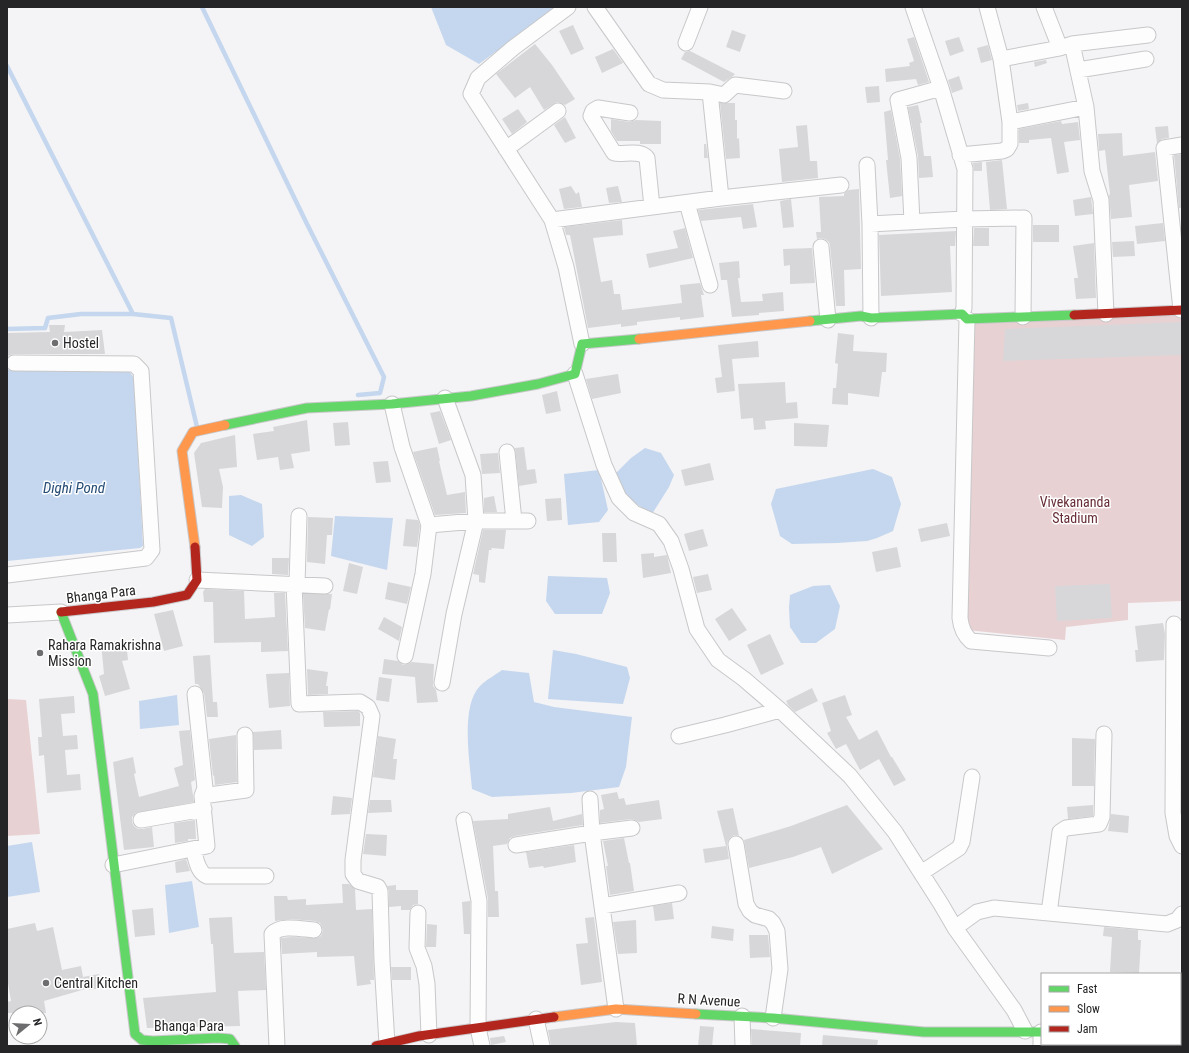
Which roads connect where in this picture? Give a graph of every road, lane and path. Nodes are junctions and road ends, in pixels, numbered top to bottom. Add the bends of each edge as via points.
1 (568, 7) edge
2 (595, 7) edge
3 (700, 7) edge
4 (913, 7) edge
5 (987, 7) edge
6 (1044, 7) edge
7 (1148, 35) dead end
8 (686, 43) dead end
9 (1066, 46) junction
10 (1001, 59) junction
11 (1146, 60) dead end
12 (1078, 70) junction
13 (941, 88) junction
14 (784, 91) dead end
15 (710, 92) junction
16 (1086, 107) junction
17 (558, 111) dead end
18 (630, 113) dead end
19 (1010, 122) junction
20 (1182, 145) edge
21 (506, 149) junction
22 (960, 155) junction
23 (867, 165) dead end
24 (840, 185) dead end
25 (721, 198) junction
26 (687, 203) junction
27 (652, 207) junction
28 (964, 219) junction
29 (552, 220) junction
30 (912, 222) junction
31 (870, 224) junction
32 (821, 247) dead end
33 (710, 285) dead end
34 (1182, 310) edge
35 (1106, 314) junction
36 (965, 316) junction
37 (1023, 317) junction
38 (871, 318) junction
39 (828, 320) junction
40 (582, 344) junction
41 (14, 362) dead end
42 (575, 374) junction
43 (445, 398) junction
44 (392, 404) junction
45 (507, 452) dead end
46 (299, 516) dead end
47 (476, 521) junction
48 (429, 525) junction
49 (7, 575) edge
50 (197, 580) junction
51 (296, 585) junction
52 (325, 586) dead end
53 (61, 612) junction
54 (7, 615) edge
55 (1174, 624) dead end
56 (1049, 648) dead end
57 (405, 656) dead end
58 (442, 683) dead end
59 (195, 694) dead end
60 (780, 710) junction
61 (1104, 734) dead end
62 (245, 735) dead end
63 (679, 736) dead end
64 (972, 777) dead end
65 (590, 800) dead end
66 (203, 802) junction
67 (141, 820) dead end
68 (464, 820) dead end
69 (632, 828) dead end
70 (592, 833) junction
71 (736, 844) dead end
72 (516, 845) dead end
73 (1182, 846) edge
74 (193, 849) junction
75 (113, 865) junction
76 (921, 873) junction
77 (266, 876) dead end
78 (679, 893) dead end
79 (602, 906) junction
80 (418, 913) dead end
81 (1049, 913) junction
82 (1182, 914) edge
83 (955, 928) junction
84 (314, 930) dead end
85 (616, 1009) junction
86 (742, 1016) junction
87 (773, 1018) junction
88 (536, 1019) junction
89 (478, 1028) junction
90 (1025, 1031) junction
91 (429, 1035) junction
92 (1041, 1037) edge
93 (407, 1043) edge
94 (381, 1045) edge
95 (235, 1046) edge
96 (277, 1046) edge
97 (482, 1046) edge
98 (542, 1046) edge
99 (743, 1046) edge

1 - 21 street via 478,78 471,94
2 - 15 street via 649,84 662,90
3 - 8 street
4 - 13 street
5 - 10 street
6 - 9 street
7 - 9 street
9 - 10 street
9 - 12 street
10 - 19 street
11 - 12 street
12 - 16 street
13 - 22 street
13 - 30 street via 898,100 909,158
14 - 15 street via 735,85 724,95
15 - 25 street
16 - 19 street
16 - 35 street via 1092,171 1101,200
17 - 21 street
18 - 27 street via 598,108 591,116 614,152 640,153 647,158
19 - 22 street via 1010,144 1007,149 1002,152
20 - 34 street via 1164,148
21 - 29 street
22 - 28 street via 965,169
23 - 31 street
24 - 25 street
25 - 26 street
26 - 27 street
26 - 33 street
27 - 29 street
28 - 30 street
28 - 36 street
28 - 37 street via 1024,218
29 - 40 street via 566,266
30 - 31 street
31 - 38 street
32 - 39 street
34 - 35 street
35 - 37 street
36 - 37 street
36 - 38 street
36 - 56 street via 961,625 972,641
38 - 39 street via 861,316
39 - 40 street
40 - 42 street
41 - 49 street via 134,364 141,371 152,550 146,558
42 - 43 street via 538,384
42 - 60 street via 604,465 619,498 634,512 659,524 672,541 698,629 718,660
43 - 44 street
43 - 47 street via 472,475
44 - 48 street via 402,447
44 - 50 street via 307,408 193,432 182,451
45 - 47 street via 521,521
46 - 51 street
47 - 48 street
47 - 58 street via 454,614
48 - 57 street via 423,574
50 - 51 street
50 - 53 street, Bhanga Para via 187,595 153,602
51 - 52 street
51 - 94 street via 299,704 360,702 368,708 372,716 353,860 354,874 358,881 378,887 380,891
53 - 54 street
53 - 75 street, Bhanga Para via 92,694
55 - 73 street via 1173,813 1176,836
59 - 66 street via 205,788
60 - 63 street
60 - 76 street via 850,776 895,832
61 - 81 street via 1102,817 1099,824 1066,828 1060,832
62 - 66 street via 246,790
64 - 76 street via 959,848
65 - 70 street
66 - 67 street
66 - 74 street via 207,846
68 - 89 street via 479,901
69 - 70 street
70 - 72 street
70 - 79 street
71 - 87 street via 746,904 755,915 773,923 777,931 780,969
74 - 75 street
74 - 77 street via 199,870 207,876
75 - 95 street, Bhanga Para via 135,1034 142,1040 153,1041 230,1039
76 - 83 street
78 - 79 street
79 - 85 street
80 - 91 street via 417,948 427,984
81 - 82 street via 1167,924 1177,920
81 - 83 street via 994,908 977,912
83 - 90 street via 1014,1010
84 - 96 street via 281,928 272,934
85 - 86 street, R N Avenue
85 - 88 street, R N Avenue
86 - 87 street, R N Avenue
86 - 99 street
87 - 90 street, R N Avenue via 924,1032
88 - 89 street, R N Avenue
88 - 98 street
89 - 91 street, R N Avenue
89 - 97 street
90 - 92 street, R N Avenue
91 - 93 street, R N Avenue
93 - 94 street, R N Avenue

